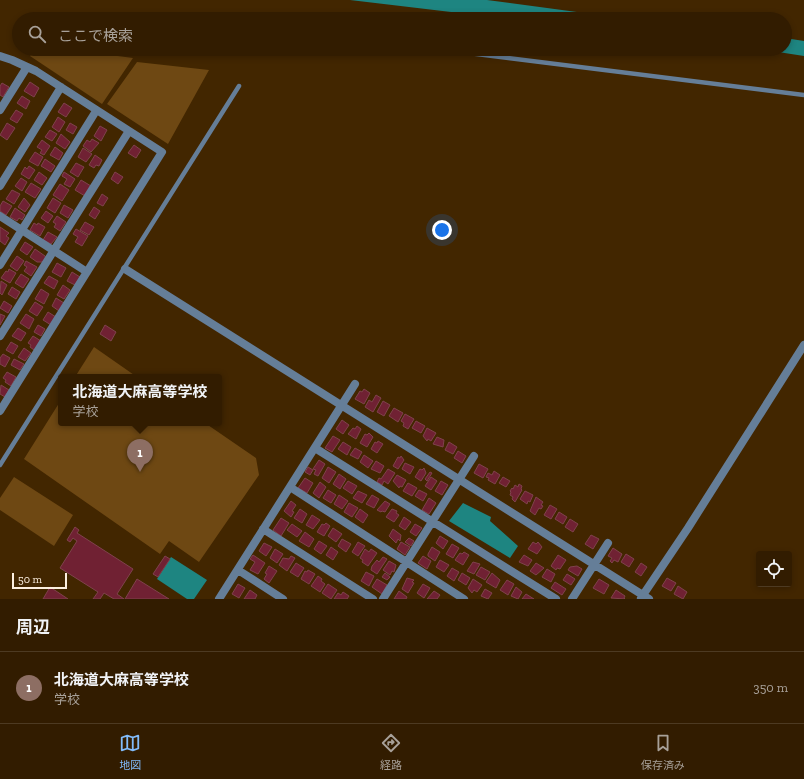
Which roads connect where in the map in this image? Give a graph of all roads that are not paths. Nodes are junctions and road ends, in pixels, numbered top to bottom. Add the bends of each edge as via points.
1 (0, 56) edge
2 (493, 56) edge
3 (27, 67) junction
4 (239, 86) dead end
5 (61, 87) junction
6 (804, 95) edge
7 (0, 110) edge
8 (96, 110) junction
9 (129, 131) junction
10 (0, 186) edge
11 (0, 216) edge
12 (22, 231) junction
13 (54, 251) junction
14 (0, 265) edge
15 (124, 269) junction
16 (87, 272) junction
17 (0, 336) edge
18 (804, 345) edge
19 (355, 384) dead end
20 (342, 405) junction
21 (0, 411) edge
22 (315, 448) junction
23 (474, 456) dead end
24 (0, 465) edge
25 (460, 479) junction
26 (290, 487) junction
27 (433, 521) junction
28 (264, 529) junction
29 (608, 544) dead end
30 (406, 563) junction
31 (594, 564) junction
32 (238, 570) junction
33 (644, 598) edge
34 (219, 599) edge
35 (283, 599) edge
36 (373, 599) edge
37 (384, 599) edge
38 (464, 599) edge
39 (556, 599) edge
40 (572, 599) edge

1 - 3 street
2 - 6 lane
3 - 5 street
3 - 7 street
4 - 15 lane
5 - 8 street
5 - 10 street
8 - 9 street
8 - 12 street
9 - 13 street
9 - 16 street via 162,152
11 - 12 street
12 - 13 street
12 - 14 street
13 - 16 street
13 - 17 street
15 - 20 street
15 - 24 lane
16 - 21 street
18 - 33 street
19 - 20 street
20 - 22 street
20 - 25 street
22 - 26 street
22 - 27 street
23 - 25 street
25 - 27 street
25 - 31 street
26 - 28 street
26 - 30 street
27 - 30 street
27 - 39 street
28 - 32 street
28 - 36 street
29 - 31 street
30 - 37 street
30 - 38 street
31 - 33 street
31 - 40 street
32 - 34 street
32 - 35 street

